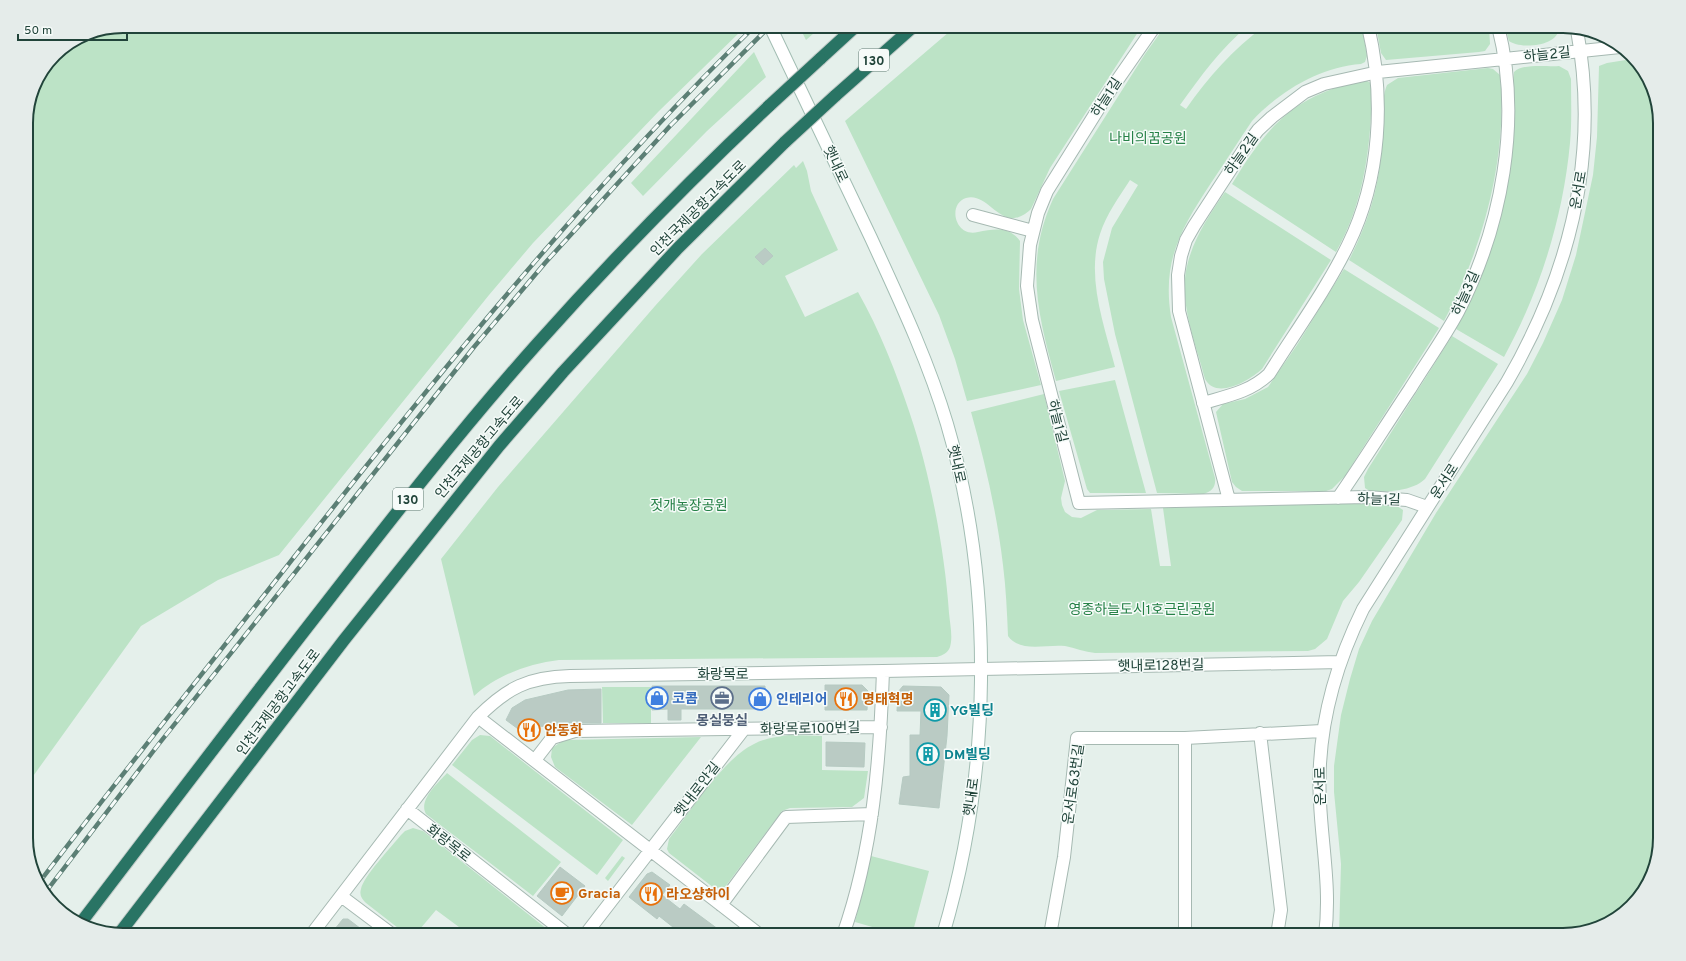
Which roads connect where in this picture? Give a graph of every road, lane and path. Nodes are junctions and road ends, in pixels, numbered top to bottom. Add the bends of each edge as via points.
1 (773, 33) edge
2 (848, 33) edge
3 (906, 33) edge
4 (1150, 33) edge
5 (1370, 33) edge
6 (1500, 33) edge
7 (1578, 34) edge
8 (1612, 48) edge
9 (1581, 50) junction
10 (1505, 58) junction
11 (1378, 72) junction
12 (973, 215) dead end
13 (1033, 231) junction
14 (1203, 402) junction
15 (1338, 498) junction
16 (1229, 500) junction
17 (1428, 507) junction
18 (1340, 662) junction
19 (981, 668) junction
20 (883, 671) junction
21 (478, 717) junction
22 (881, 727) junction
23 (744, 729) junction
24 (1322, 731) junction
25 (1260, 733) junction
26 (1185, 738) junction
27 (535, 760) junction
28 (407, 809) junction
29 (872, 814) junction
30 (650, 850) junction
31 (341, 896) junction
32 (721, 905) junction
33 (84, 919) edge
34 (124, 928) edge
35 (316, 928) edge
36 (383, 928) edge
37 (559, 928) edge
38 (590, 928) edge
39 (751, 928) edge
40 (845, 928) edge
41 (945, 928) edge
42 (1051, 928) edge
43 (1185, 928) edge
44 (1278, 928) edge
45 (1325, 928) edge

1 - 19 street, 햇내로 via 910,322 947,424 975,555 982,630
2 - 33 highway, 인천국제공항고속도로 / 130, bridge via 725,147 597,278 536,345 353,568
3 - 34 highway, 인천국제공항고속도로 / 130, bridge via 785,142 678,248 563,372 494,452 344,640
4 - 13 street, 하늘1길 via 1063,164 1048,191
5 - 11 street
6 - 10 street, 하늘3길
7 - 9 street, 운서로
8 - 9 street, 하늘2길
9 - 10 street, 하늘2길
9 - 17 street, 운서로 via 1586,109 1580,180 1564,252 1553,286 1527,348
10 - 11 street, 하늘2길
10 - 15 street, 하늘3길 via 1508,117 1505,158 1488,236 1474,276 1458,312 1438,346
11 - 14 street via 1377,128 1368,194 1340,260 1269,374 1258,384 1244,391
11 - 14 street, 하늘2길 via 1324,84 1305,92 1281,109 1258,130 1246,146 1194,226 1181,256 1178,291 1180,316
12 - 13 street
13 - 16 street, 하늘1길 via 1027,265 1029,303 1079,503
14 - 16 street, 하늘2길
15 - 16 street, 하늘1길
15 - 17 street, 하늘1길 via 1391,497
17 - 18 street, 운서로 via 1363,609
18 - 19 street, 햇내로128번길
18 - 24 street, 운서로
19 - 20 street, 화랑목로
19 - 41 street, 햇내로 via 978,739 971,798
20 - 21 street, 화랑목로 via 552,676 516,687 496,698
20 - 22 street, 화랑목로100번길
21 - 27 street
21 - 28 street, 화랑목로
22 - 23 street, 화랑목로100번길
22 - 29 street, 화랑목로100번길
23 - 27 street, 화랑목로100번길 via 575,731 552,738
23 - 30 street, 햇내로안길
24 - 25 street, 운서로63번길
24 - 45 street, 운서로 via 1319,770 1326,861
25 - 26 street, 운서로63번길
25 - 44 street via 1281,910
26 - 42 street, 운서로63번길 via 1077,738 1064,857
26 - 43 street
27 - 30 street
28 - 31 street, 화랑목로
28 - 37 street, 화랑목로
29 - 32 street via 786,817
29 - 40 street, 화랑목로100번길
30 - 32 street
30 - 38 street, 햇내로안길
31 - 35 street, 화랑목로
31 - 36 street
32 - 39 street

